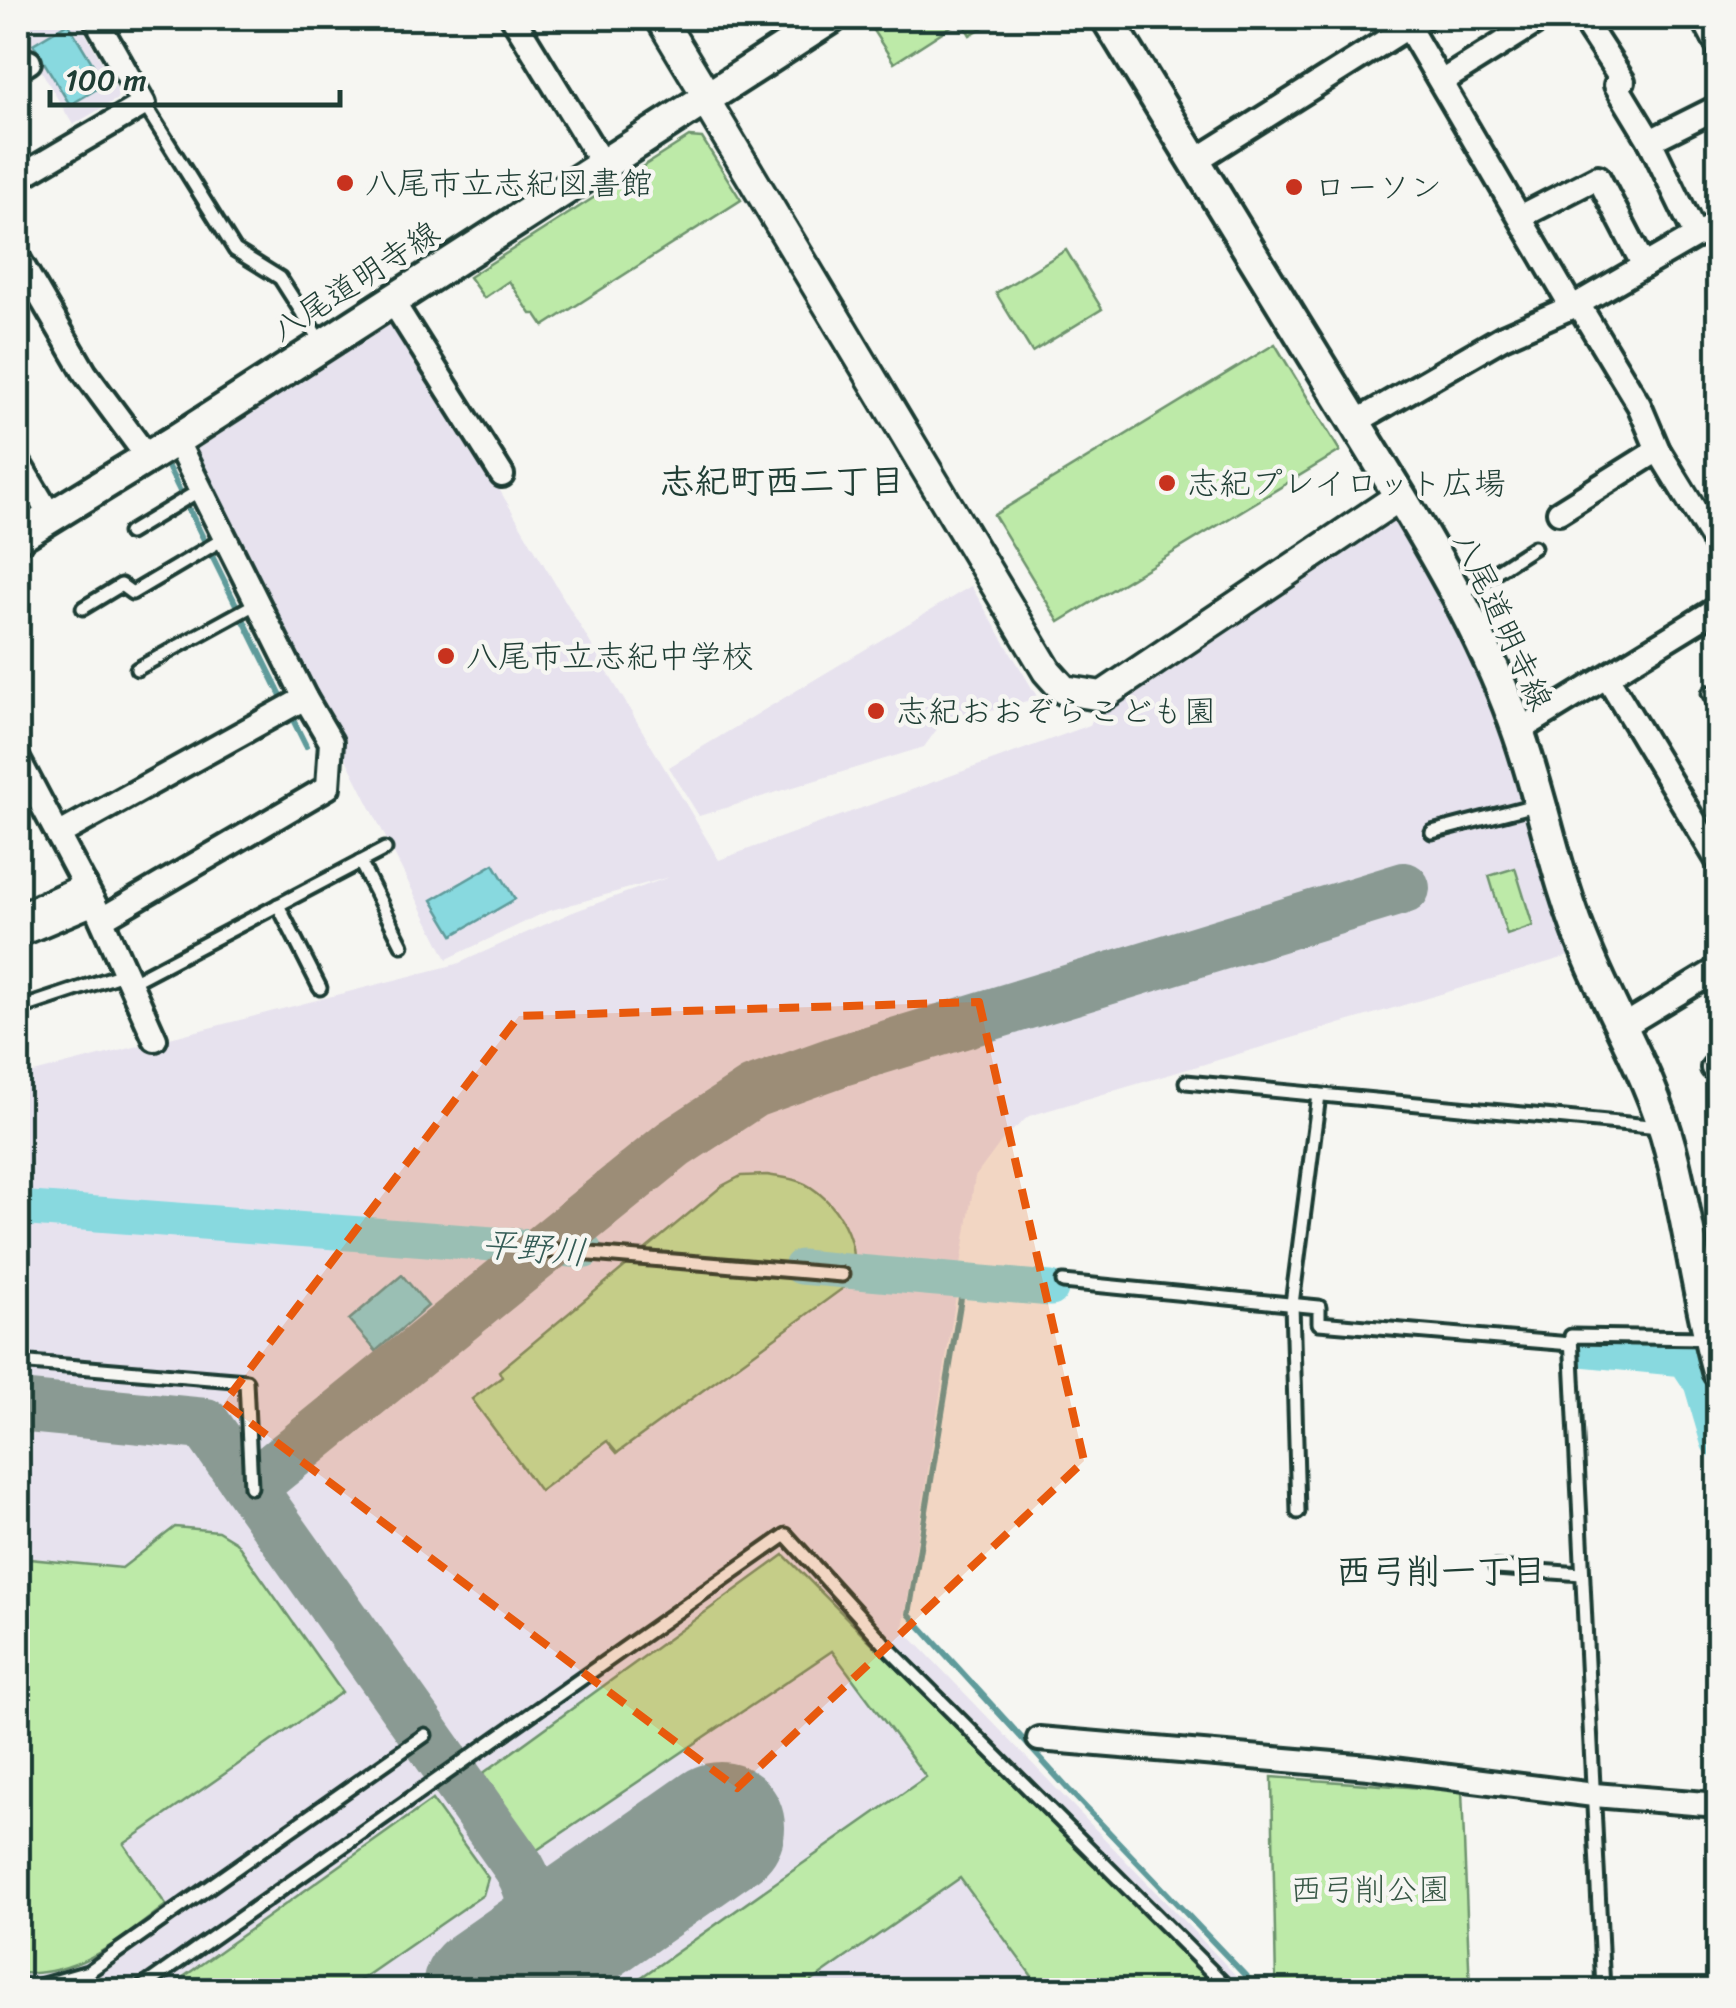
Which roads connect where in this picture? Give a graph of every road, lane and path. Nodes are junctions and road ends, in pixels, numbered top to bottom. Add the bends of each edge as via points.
1 (95, 18) edge
2 (514, 18) edge
3 (660, 18) edge
4 (831, 18) edge
5 (1106, 18) edge
6 (1543, 18) edge
7 (1582, 18) edge
8 (1697, 18) edge
9 (1411, 21) edge
10 (1718, 58) edge
11 (1441, 82) junction
12 (706, 97) junction
13 (144, 104) junction
14 (1718, 108) edge
15 (1650, 141) junction
16 (1195, 161) junction
17 (603, 165) junction
18 (18, 178) edge
19 (1520, 217) junction
20 (1718, 223) edge
21 (1696, 236) junction
22 (18, 258) edge
23 (1644, 266) junction
24 (391, 299) junction
25 (1575, 306) junction
26 (322, 344) junction
27 (1354, 423) junction
28 (176, 440) junction
29 (1658, 450) junction
30 (148, 458) junction
31 (18, 462) edge
32 (502, 475) dead end
33 (195, 492) junction
34 (1400, 496) junction
35 (1559, 512) dead end
36 (52, 517) junction
37 (129, 533) dead end
38 (1714, 534) edge
39 (18, 537) edge
40 (219, 541) junction
41 (1534, 547) dead end
42 (1457, 596) junction
43 (251, 606) junction
44 (83, 608) dead end
45 (1718, 608) edge
46 (138, 669) dead end
47 (1607, 677) junction
48 (1709, 694) dead end
49 (305, 698) junction
50 (1718, 709) edge
51 (1518, 731) junction
52 (18, 759) edge
53 (1539, 804) junction
54 (1432, 832) dead end
55 (58, 835) junction
56 (385, 849) dead end
57 (360, 862) junction
58 (1718, 862) edge
59 (93, 902) junction
60 (278, 905) junction
61 (18, 916) edge
62 (18, 935) edge
63 (402, 946) dead end
64 (1718, 968) edge
65 (128, 978) junction
66 (320, 988) dead end
67 (18, 1009) edge
68 (1624, 1026) junction
69 (156, 1039) dead end
70 (1186, 1082) dead end
71 (1319, 1095) junction
72 (1663, 1127) junction
73 (543, 1250) dead end
74 (842, 1276) dead end
75 (1063, 1282) dead end
76 (1292, 1304) junction
77 (1710, 1338) junction
78 (1572, 1344) junction
79 (18, 1362) edge
80 (1718, 1372) edge
81 (250, 1487) dead end
82 (1298, 1512) dead end
83 (1496, 1568) dead end
84 (1582, 1574) junction
85 (425, 1736) dead end
86 (1039, 1739) dead end
87 (1594, 1795) junction
88 (1718, 1805) edge
89 (18, 1984) edge
90 (138, 1990) edge
91 (1230, 1990) edge
92 (1603, 1990) edge

1 - 13 street
2 - 17 street
3 - 12 street
4 - 12 main road, 八尾道明寺線
5 - 16 main road, 八尾道明寺線
6 - 11 street
7 - 15 street via 1623,81 1616,85
8 - 10 lane
9 - 11 street
9 - 16 street
11 - 19 street
12 - 17 main road, 八尾道明寺線
12 - 34 street via 1064,690 1102,696
13 - 18 street
13 - 26 lane via 235,250 280,278
14 - 15 street
15 - 21 street
16 - 27 main road, 八尾道明寺線
17 - 24 main road, 八尾道明寺線
19 - 23 street via 1598,177
19 - 25 street
20 - 21 street
21 - 23 street
22 - 30 street via 85,373
23 - 25 street
24 - 26 main road, 八尾道明寺線
24 - 32 street
25 - 27 street via 1503,338
25 - 29 street via 1638,405
26 - 28 main road, 八尾道明寺線
27 - 34 main road, 八尾道明寺線
28 - 30 main road, 八尾道明寺線
28 - 33 street
29 - 35 street
29 - 38 street
30 - 36 main road, 八尾道明寺線
31 - 36 street
33 - 37 lane
33 - 40 street
34 - 42 main road, 八尾道明寺線
36 - 39 main road, 八尾道明寺線
40 - 43 street
40 - 44 lane via 132,592 121,585
41 - 42 lane
42 - 51 main road, 八尾道明寺線
43 - 46 lane
43 - 49 street
45 - 47 street
47 - 51 street
47 - 58 street
48 - 50 lane
49 - 55 street
49 - 59 street via 331,742 328,787
51 - 53 main road, 八尾道明寺線
52 - 55 street
53 - 54 lane
53 - 68 main road, 八尾道明寺線 via 1586,951
55 - 59 street
56 - 57 lane
57 - 60 lane
57 - 63 lane
59 - 61 street
59 - 62 street
59 - 65 street
60 - 65 lane
60 - 66 lane
64 - 68 street
65 - 67 lane
65 - 69 street
68 - 72 main road, 八尾道明寺線
70 - 71 lane
71 - 72 lane
71 - 76 lane
72 - 77 main road, 八尾道明寺線
73 - 74 lane
75 - 76 lane
76 - 78 lane via 1319,1307 1319,1323
76 - 82 lane
77 - 78 lane via 1571,1336
77 - 80 main road, 八尾道明寺線
78 - 84 lane
79 - 81 lane via 246,1381
83 - 84 lane
84 - 87 lane
85 - 89 lane via 88,1972 36,1986
86 - 87 street via 1369,1767
87 - 88 street
87 - 92 lane
90 - 91 lane via 786,1535 892,1652

